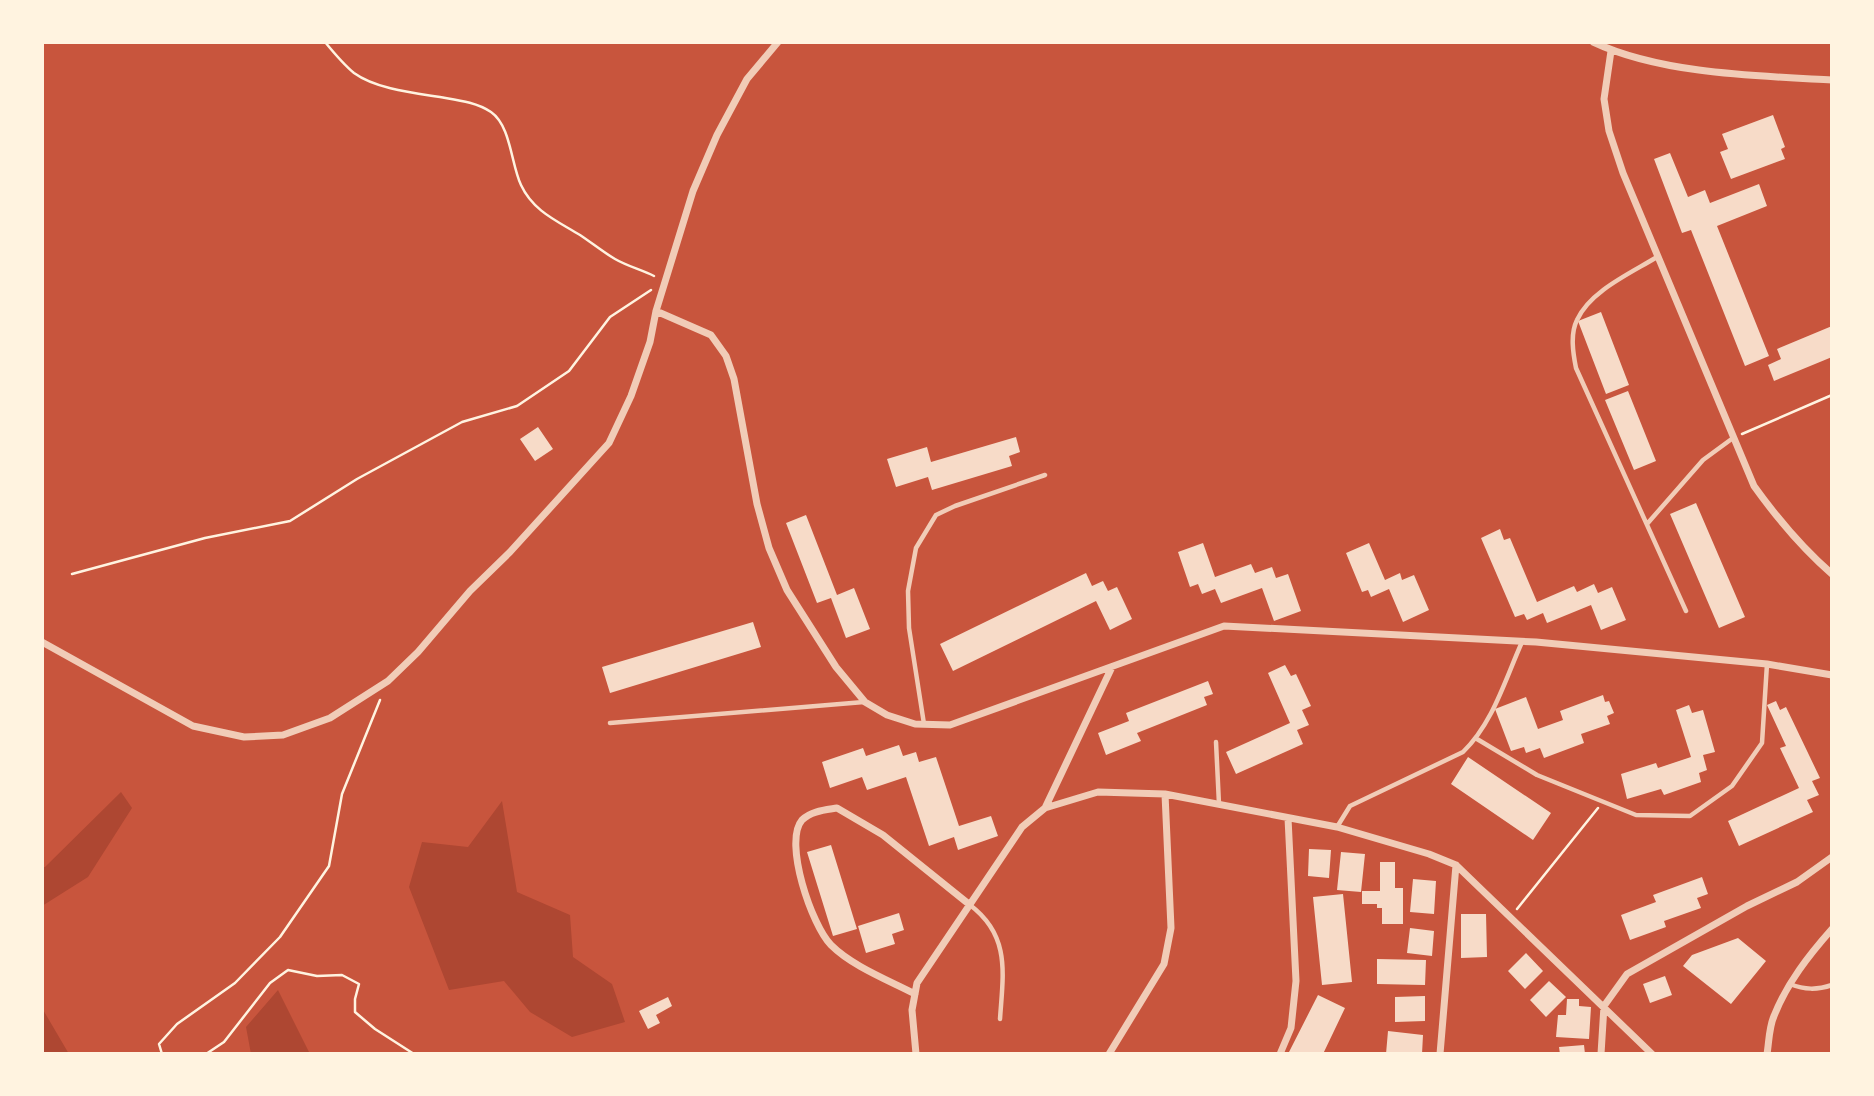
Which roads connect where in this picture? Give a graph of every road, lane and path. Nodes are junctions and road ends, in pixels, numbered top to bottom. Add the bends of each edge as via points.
1 (325, 42) edge
2 (778, 42) edge
3 (1592, 42) edge
4 (1611, 51) junction
5 (1832, 80) edge
6 (1658, 257) junction
7 (666, 280) junction
8 (656, 311) junction
9 (1832, 396) edge
10 (1733, 437) junction
11 (1045, 475) dead end
12 (1647, 524) junction
13 (1832, 573) edge
14 (72, 574) dead end
15 (1686, 611) dead end
16 (1522, 641) junction
17 (42, 642) edge
18 (1768, 664) junction
19 (1112, 667) junction
20 (1832, 675) edge
21 (388, 681) junction
22 (865, 702) junction
23 (610, 723) dead end
24 (924, 724) junction
25 (1477, 739) junction
26 (1216, 741) dead end
27 (1165, 794) junction
28 (1604, 802) junction
29 (1220, 804) junction
30 (1045, 808) junction
31 (1288, 818) junction
32 (1338, 827) junction
33 (1832, 857) edge
34 (1456, 865) junction
35 (970, 905) junction
36 (1510, 917) junction
37 (1832, 929) edge
38 (1790, 984) junction
39 (1832, 985) edge
40 (915, 994) junction
41 (1604, 1006) junction
42 (1000, 1020) dead end
43 (162, 1054) edge
44 (206, 1054) edge
45 (414, 1054) edge
46 (916, 1054) edge
47 (1109, 1054) edge
48 (1280, 1054) edge
49 (1440, 1054) edge
50 (1601, 1054) edge
51 (1652, 1054) edge
52 (1767, 1054) edge

1 - 7 path via 369,82 457,100 491,112 504,132 520,183 546,216 617,260
2 - 7 street via 747,79 717,135 693,191
3 - 4 street
4 - 5 street via 1736,75
4 - 6 street via 1604,99 1609,131
6 - 10 street
6 - 12 lane via 1589,301 1576,321 1573,351 1576,368
7 - 8 street
7 - 14 path via 610,317 569,371 517,405 462,422 290,521 205,538
8 - 21 street via 631,396 609,443
8 - 22 street via 710,335 726,356 769,548 787,590 836,667
9 - 10 path
10 - 12 lane via 1703,460
10 - 13 street via 1754,485 1776,517
11 - 24 lane via 936,515 916,548 908,591 909,628
12 - 15 lane
16 - 18 street
16 - 19 street via 1224,626
16 - 25 lane
17 - 21 street via 193,726 244,737 283,735 330,718
18 - 20 street
18 - 28 lane via 1762,743 1732,786 1690,817 1636,815
19 - 24 street via 950,725
19 - 30 street
21 - 43 path via 342,794 328,866 280,937 235,983 177,1024 159,1044
22 - 23 lane
22 - 24 street via 887,715
25 - 28 lane via 1537,775
25 - 32 lane via 1463,752 1350,806
26 - 29 lane
27 - 29 street
27 - 30 street via 1098,792
27 - 47 street via 1171,928 1164,964
28 - 36 path
29 - 31 street
30 - 35 street via 1022,827
31 - 32 street
31 - 48 street via 1296,981 1291,1028
32 - 34 street
33 - 41 street via 1797,882 1747,905 1627,974
34 - 36 street
34 - 49 street
35 - 40 street via 917,983
35 - 40 street via 883,835 837,808 817,811 795,831 799,876 820,931 831,946
35 - 42 lane via 998,937 1003,972
36 - 41 street
37 - 38 street
38 - 39 lane via 1811,989
38 - 52 street via 1773,1018
40 - 46 street
41 - 50 street
41 - 51 street
44 - 45 path via 224,1042 270,984 288,970 342,975 359,984 355,1012

